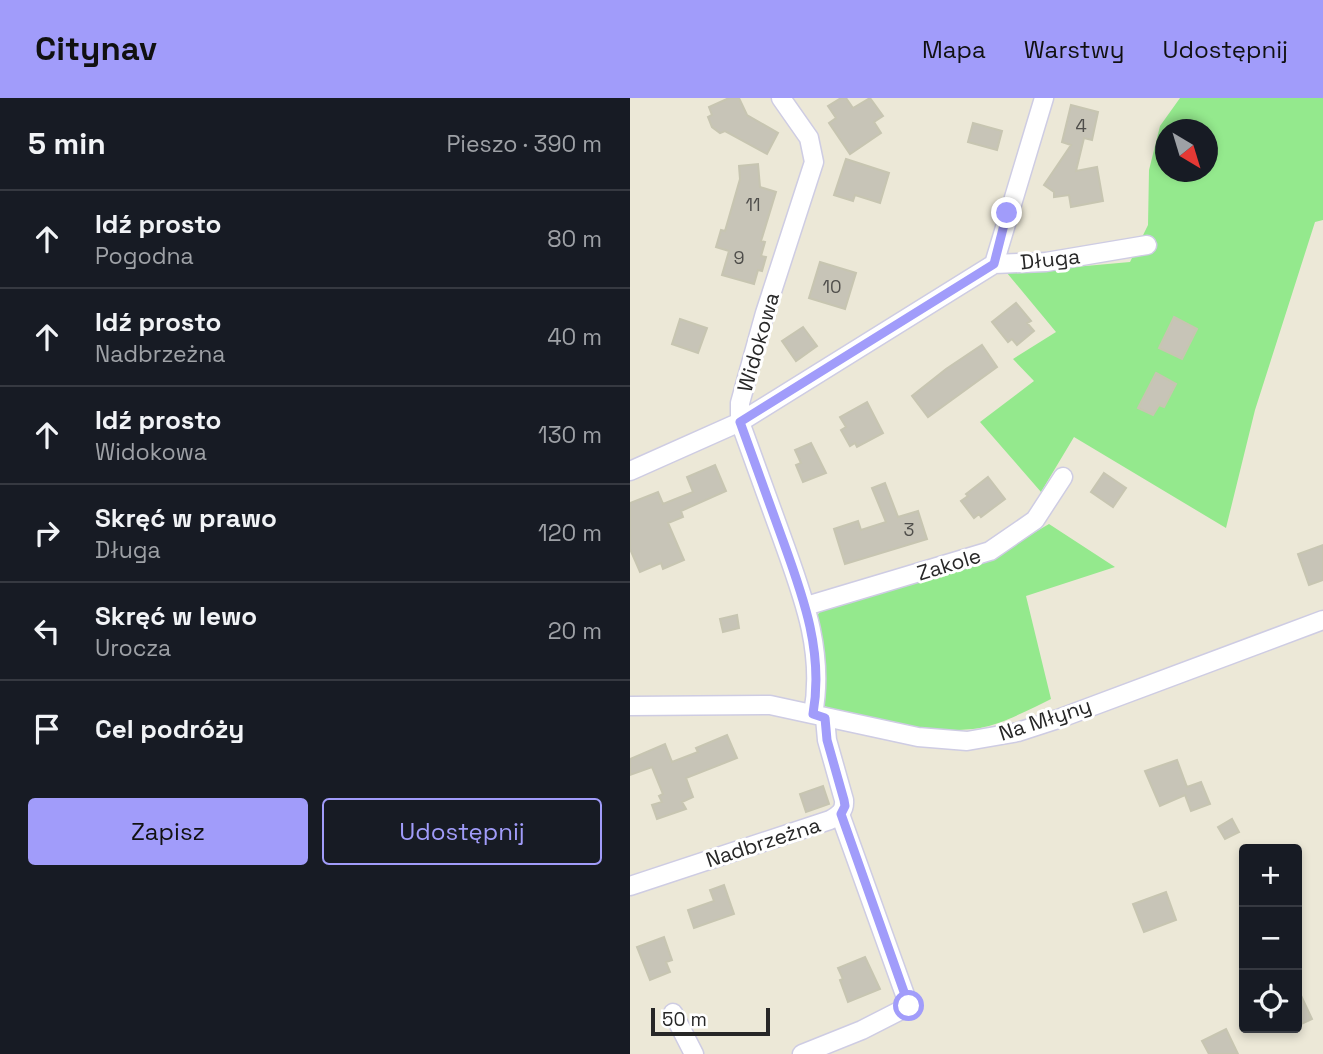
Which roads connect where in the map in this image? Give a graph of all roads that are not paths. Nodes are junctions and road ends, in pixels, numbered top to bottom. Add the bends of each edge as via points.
1 (781, 98) edge
2 (1044, 98) edge
3 (1147, 245) dead end
4 (994, 264) junction
5 (740, 422) junction
6 (630, 471) edge
7 (1063, 477) dead end
8 (807, 606) junction
9 (1323, 620) edge
10 (630, 706) edge
11 (819, 716) junction
12 (841, 814) junction
13 (630, 886) edge
14 (673, 1013) dead end
15 (694, 1054) edge
16 (802, 1054) edge

1 - 5 street, Widokowa via 809,138 814,162 765,313 740,403
2 - 4 street
3 - 4 street, Długa via 1046,262
4 - 5 street, Długa
5 - 6 street, Długa
5 - 8 street, Widokowa
7 - 8 street, Zakole via 1035,520 990,551
8 - 11 street, Widokowa via 816,653
9 - 11 street, Na Młyny via 1018,732 967,741 918,737
10 - 11 street, Na Młyny via 770,705
11 - 12 street, Nadbrzeżna via 844,800
12 - 13 street, Nadbrzeżna
12 - 16 street via 909,1006
14 - 15 street

